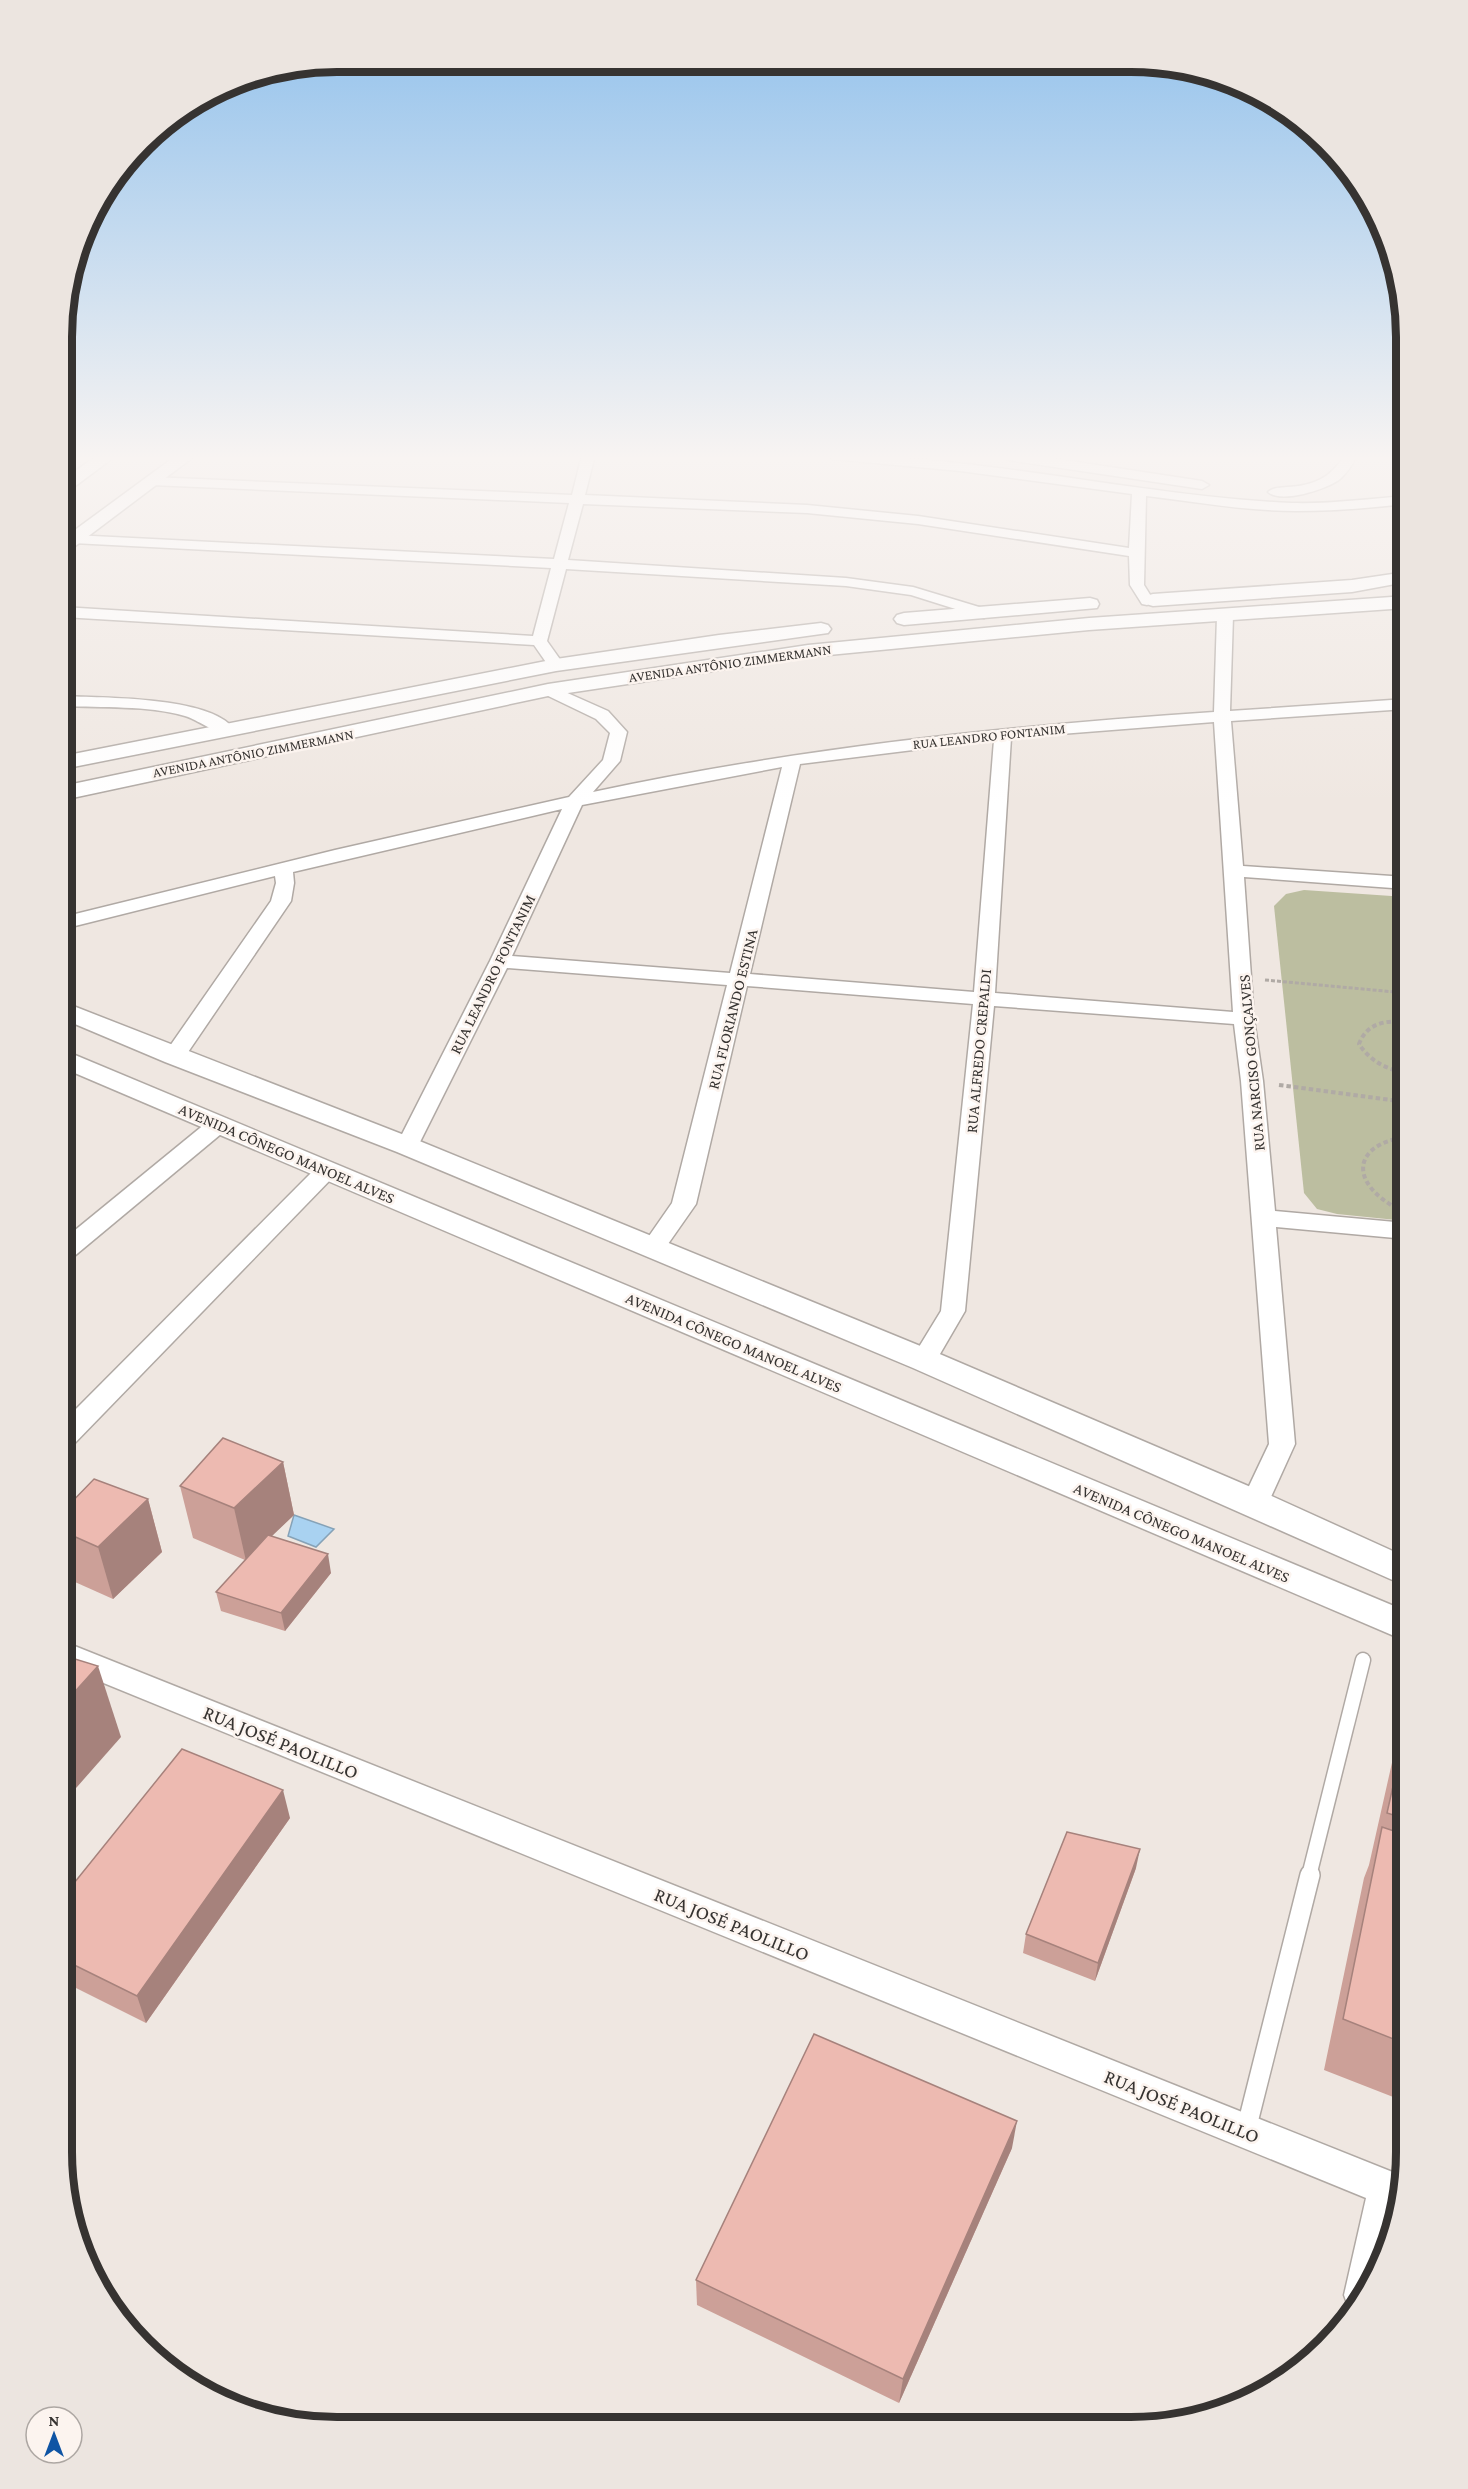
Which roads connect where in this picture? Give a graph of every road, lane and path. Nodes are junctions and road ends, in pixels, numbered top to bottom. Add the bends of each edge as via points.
1 (558, 571) edge
2 (671, 571) edge
3 (1137, 571) edge
4 (1396, 579) edge
5 (1147, 601) junction
6 (1396, 603) edge
7 (72, 613) edge
8 (984, 613) junction
9 (1225, 616) junction
10 (888, 621) dead end
11 (843, 627) dead end
12 (539, 641) junction
13 (556, 665) junction
14 (548, 690) junction
15 (72, 702) edge
16 (1396, 705) edge
17 (1222, 717) junction
18 (226, 729) junction
19 (1003, 734) junction
20 (792, 760) junction
21 (72, 761) edge
22 (72, 791) edge
23 (575, 801) junction
24 (283, 868) junction
25 (1233, 872) junction
26 (1396, 882) edge
27 (72, 921) edge
28 (500, 962) junction
29 (1243, 978) junction
30 (740, 980) junction
31 (1396, 993) edge
32 (984, 1000) junction
33 (72, 1014) edge
34 (1244, 1018) junction
35 (1396, 1022) edge
36 (174, 1056) junction
37 (72, 1062) edge
38 (1396, 1070) edge
39 (1252, 1082) junction
40 (1396, 1101) edge
41 (219, 1124) junction
42 (1396, 1139) edge
43 (407, 1146) junction
44 (327, 1170) junction
45 (1396, 1208) dead end
46 (1264, 1218) junction
47 (1396, 1230) edge
48 (72, 1245) edge
49 (652, 1249) junction
50 (924, 1360) junction
51 (72, 1430) edge
52 (1255, 1503) junction
53 (1396, 1567) edge
54 (1396, 1623) edge
55 (72, 1657) edge
56 (1363, 1660) dead end
57 (1245, 2131) junction
58 (1394, 2191) edge
59 (1392, 2197) edge
60 (1374, 2259) edge

1 - 12 street
2 - 8 street via 869,584 933,597
3 - 5 street via 1137,585
4 - 5 street via 1352,586
5 - 8 street
6 - 9 street, AVENIDA ANTÔNIO ZIMMERMANN
7 - 12 street
8 - 10 street
9 - 14 street, AVENIDA ANTÔNIO ZIMMERMANN via 896,641
9 - 17 street, RUA NARCISO GONÇALVES
11 - 13 street, AVENIDA ANTÔNIO ZIMMERMANN
12 - 13 street
13 - 18 street, AVENIDA ANTÔNIO ZIMMERMANN
14 - 22 street, AVENIDA ANTÔNIO ZIMMERMANN
14 - 23 street, RUA LEANDRO FONTANIM via 602,715 619,732 611,761
15 - 18 street via 171,709 197,714
16 - 17 street, RUA LEANDRO FONTANIM
17 - 19 street, RUA LEANDRO FONTANIM
17 - 25 street, RUA NARCISO GONÇALVES
18 - 21 street, AVENIDA ANTÔNIO ZIMMERMANN
19 - 20 street, RUA LEANDRO FONTANIM
19 - 32 street, RUA ALFREDO CREPALDI
20 - 23 street, RUA LEANDRO FONTANIM
20 - 30 street, RUA FLORIANDO ESTINA
23 - 24 street, RUA LEANDRO FONTANIM
23 - 28 street, RUA LEANDRO FONTANIM
24 - 27 street, RUA LEANDRO FONTANIM
24 - 36 street via 285,883 280,901
25 - 26 street
25 - 29 street, RUA NARCISO GONÇALVES
28 - 30 street
28 - 43 street, RUA LEANDRO FONTANIM
29 - 31 path
29 - 34 street, RUA NARCISO GONÇALVES
30 - 32 street
30 - 49 street, RUA FLORIANDO ESTINA via 684,1204
32 - 34 street
32 - 50 street, RUA ALFREDO CREPALDI via 953,1311
33 - 36 street
34 - 39 street, RUA NARCISO GONÇALVES
35 - 38 path via 1370,1026 1359,1044 1377,1063
36 - 43 street
37 - 41 street, AVENIDA CÔNEGO MANOEL ALVES
39 - 40 path
39 - 46 street, RUA NARCISO GONÇALVES
41 - 44 street, AVENIDA CÔNEGO MANOEL ALVES
41 - 48 street
42 - 45 path via 1377,1144 1364,1156 1361,1172 1369,1188
43 - 49 street
44 - 51 street
44 - 54 street, AVENIDA CÔNEGO MANOEL ALVES
46 - 47 street
46 - 52 street, RUA NARCISO GONÇALVES via 1282,1444
49 - 50 street
50 - 52 street
52 - 53 street
55 - 57 street, RUA JOSÉ PAOLILLO
56 - 57 lane
57 - 58 street, RUA JOSÉ PAOLILLO
59 - 60 street

